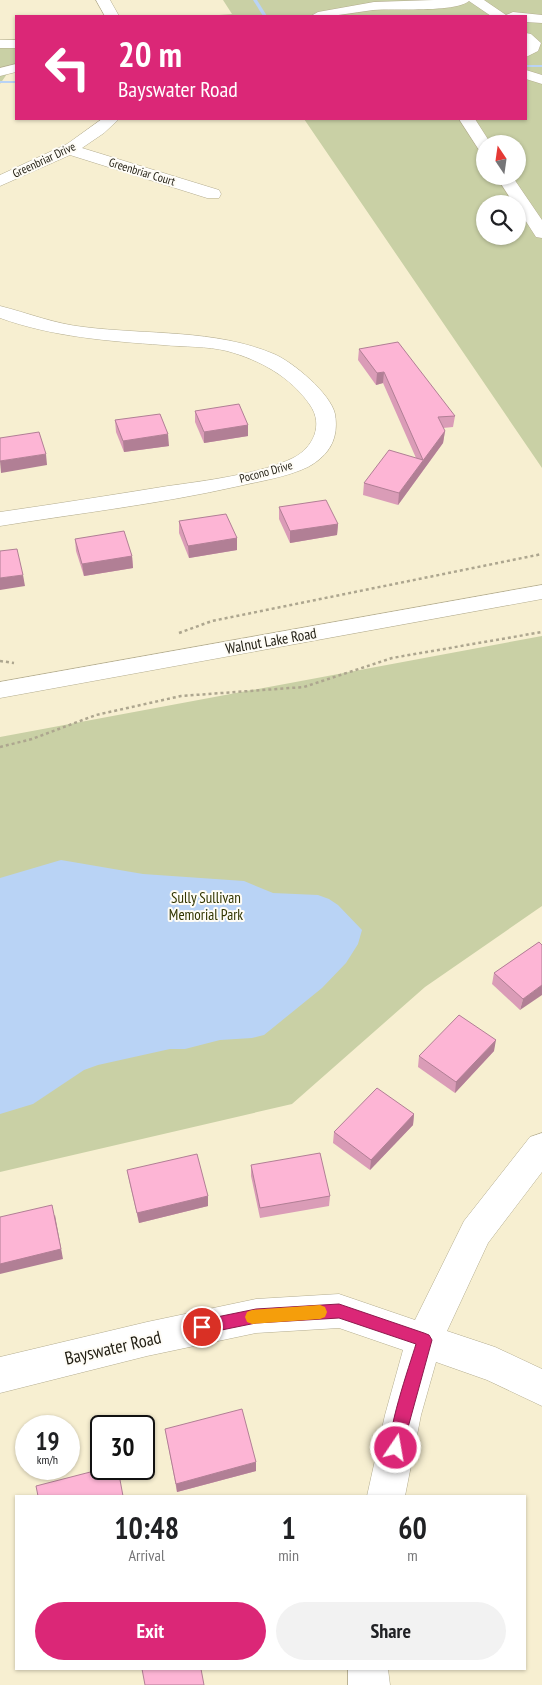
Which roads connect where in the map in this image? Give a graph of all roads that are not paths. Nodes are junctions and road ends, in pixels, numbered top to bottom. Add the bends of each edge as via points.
1 (103, 0) edge
2 (463, 0) edge
3 (476, 0) edge
4 (111, 15) edge
5 (324, 15) edge
6 (498, 15) edge
7 (527, 17) edge
8 (542, 19) edge
9 (527, 38) edge
10 (0, 44) edge
11 (15, 44) edge
12 (527, 52) edge
13 (15, 68) edge
14 (0, 72) edge
15 (527, 74) edge
16 (542, 80) edge
17 (110, 120) edge
18 (468, 120) edge
19 (477, 135) edge
20 (70, 150) junction
21 (0, 180) edge
22 (510, 185) edge
23 (214, 194) dead end
24 (542, 233) edge
25 (0, 312) edge
26 (0, 519) edge
27 (542, 592) edge
28 (0, 690) edge
29 (542, 1147) edge
30 (424, 1340) junction
31 (0, 1375) edge
32 (542, 1388) edge
33 (386, 1495) edge
34 (368, 1670) edge
35 (369, 1685) edge

1 - 4 street
2 - 5 street via 427,5 374,6
3 - 6 street
7 - 8 street
9 - 12 street via 534,42 533,48
10 - 11 street
13 - 14 street
15 - 16 street
17 - 20 street, Greenbriar Drive
18 - 19 street
20 - 21 street, Greenbriar Drive
20 - 23 street, Greenbriar Court
22 - 24 street
25 - 26 street, Pocono Drive via 83,333 228,345 269,359 301,380 312,392 324,411 327,429 321,446 301,462 272,472 206,487
27 - 28 street, Walnut Lake Road
29 - 30 street via 476,1232
30 - 31 street, Bayswater Road via 339,1311 256,1316
30 - 32 street, Bayswater Road via 496,1365
30 - 33 street via 403,1415
34 - 35 street

